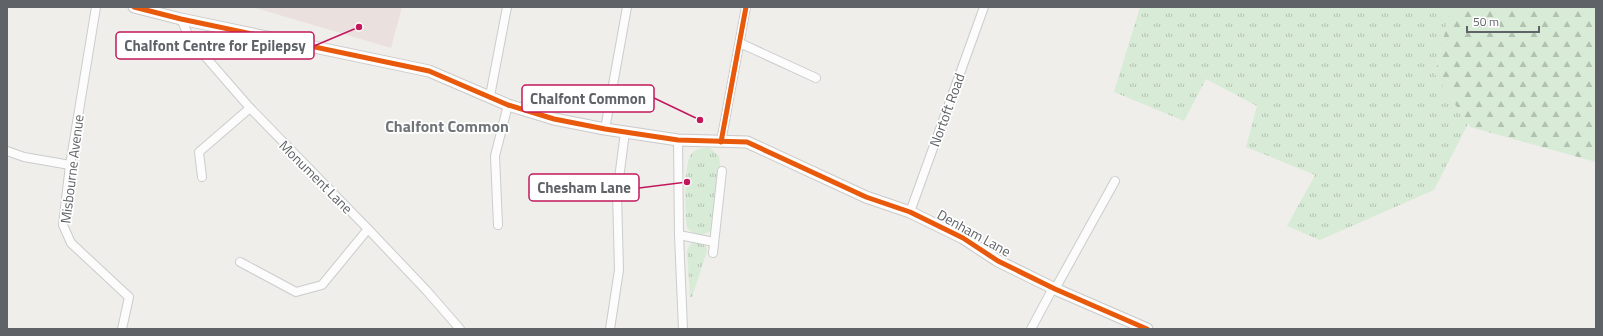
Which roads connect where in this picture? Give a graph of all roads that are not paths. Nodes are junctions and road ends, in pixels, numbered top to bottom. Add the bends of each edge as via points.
1 (96, 7) edge
2 (134, 7) edge
3 (507, 7) edge
4 (627, 7) edge
5 (746, 7) edge
6 (984, 7) edge
7 (180, 19) junction
8 (740, 43) junction
9 (816, 78) dead end
10 (490, 96) junction
11 (508, 105) junction
12 (250, 108) junction
13 (605, 129) junction
14 (624, 132) junction
15 (678, 140) junction
16 (721, 142) junction
17 (7, 151) edge
18 (70, 165) junction
19 (722, 171) dead end
20 (202, 177) dead end
21 (1114, 181) dead end
22 (910, 212) junction
23 (498, 225) dead end
24 (368, 229) junction
25 (679, 235) junction
26 (714, 242) junction
27 (713, 253) dead end
28 (240, 262) dead end
29 (1054, 288) junction
30 (122, 329) edge
31 (460, 329) edge
32 (610, 329) edge
33 (684, 329) edge
34 (1031, 329) edge
35 (1146, 329) edge

1 - 18 street, Misbourne Avenue
2 - 7 street, Denham Lane
3 - 10 street
4 - 13 street
5 - 8 street
6 - 22 street, Nortoft Road
7 - 10 street, Denham Lane via 429,71
7 - 12 street, Monument Lane via 190,39
8 - 9 street
8 - 16 street
10 - 11 street, Denham Lane
11 - 13 street, Denham Lane via 554,119
11 - 23 street via 495,156
12 - 20 street via 199,152
12 - 24 street, Monument Lane
13 - 14 street, Denham Lane
14 - 15 street, Denham Lane
14 - 32 street via 617,194 619,270
15 - 16 street, Denham Lane
15 - 25 street
16 - 22 street, Denham Lane via 747,142 866,198
17 - 18 street via 24,157
18 - 30 street, Misbourne Avenue via 63,225 71,243 129,297
19 - 26 street
21 - 29 street
22 - 29 street, Denham Lane via 963,238 998,261
24 - 28 street via 322,284 296,292
24 - 31 street, Monument Lane
25 - 26 street
25 - 33 street
26 - 27 street
29 - 34 street
29 - 35 street, Denham Lane

